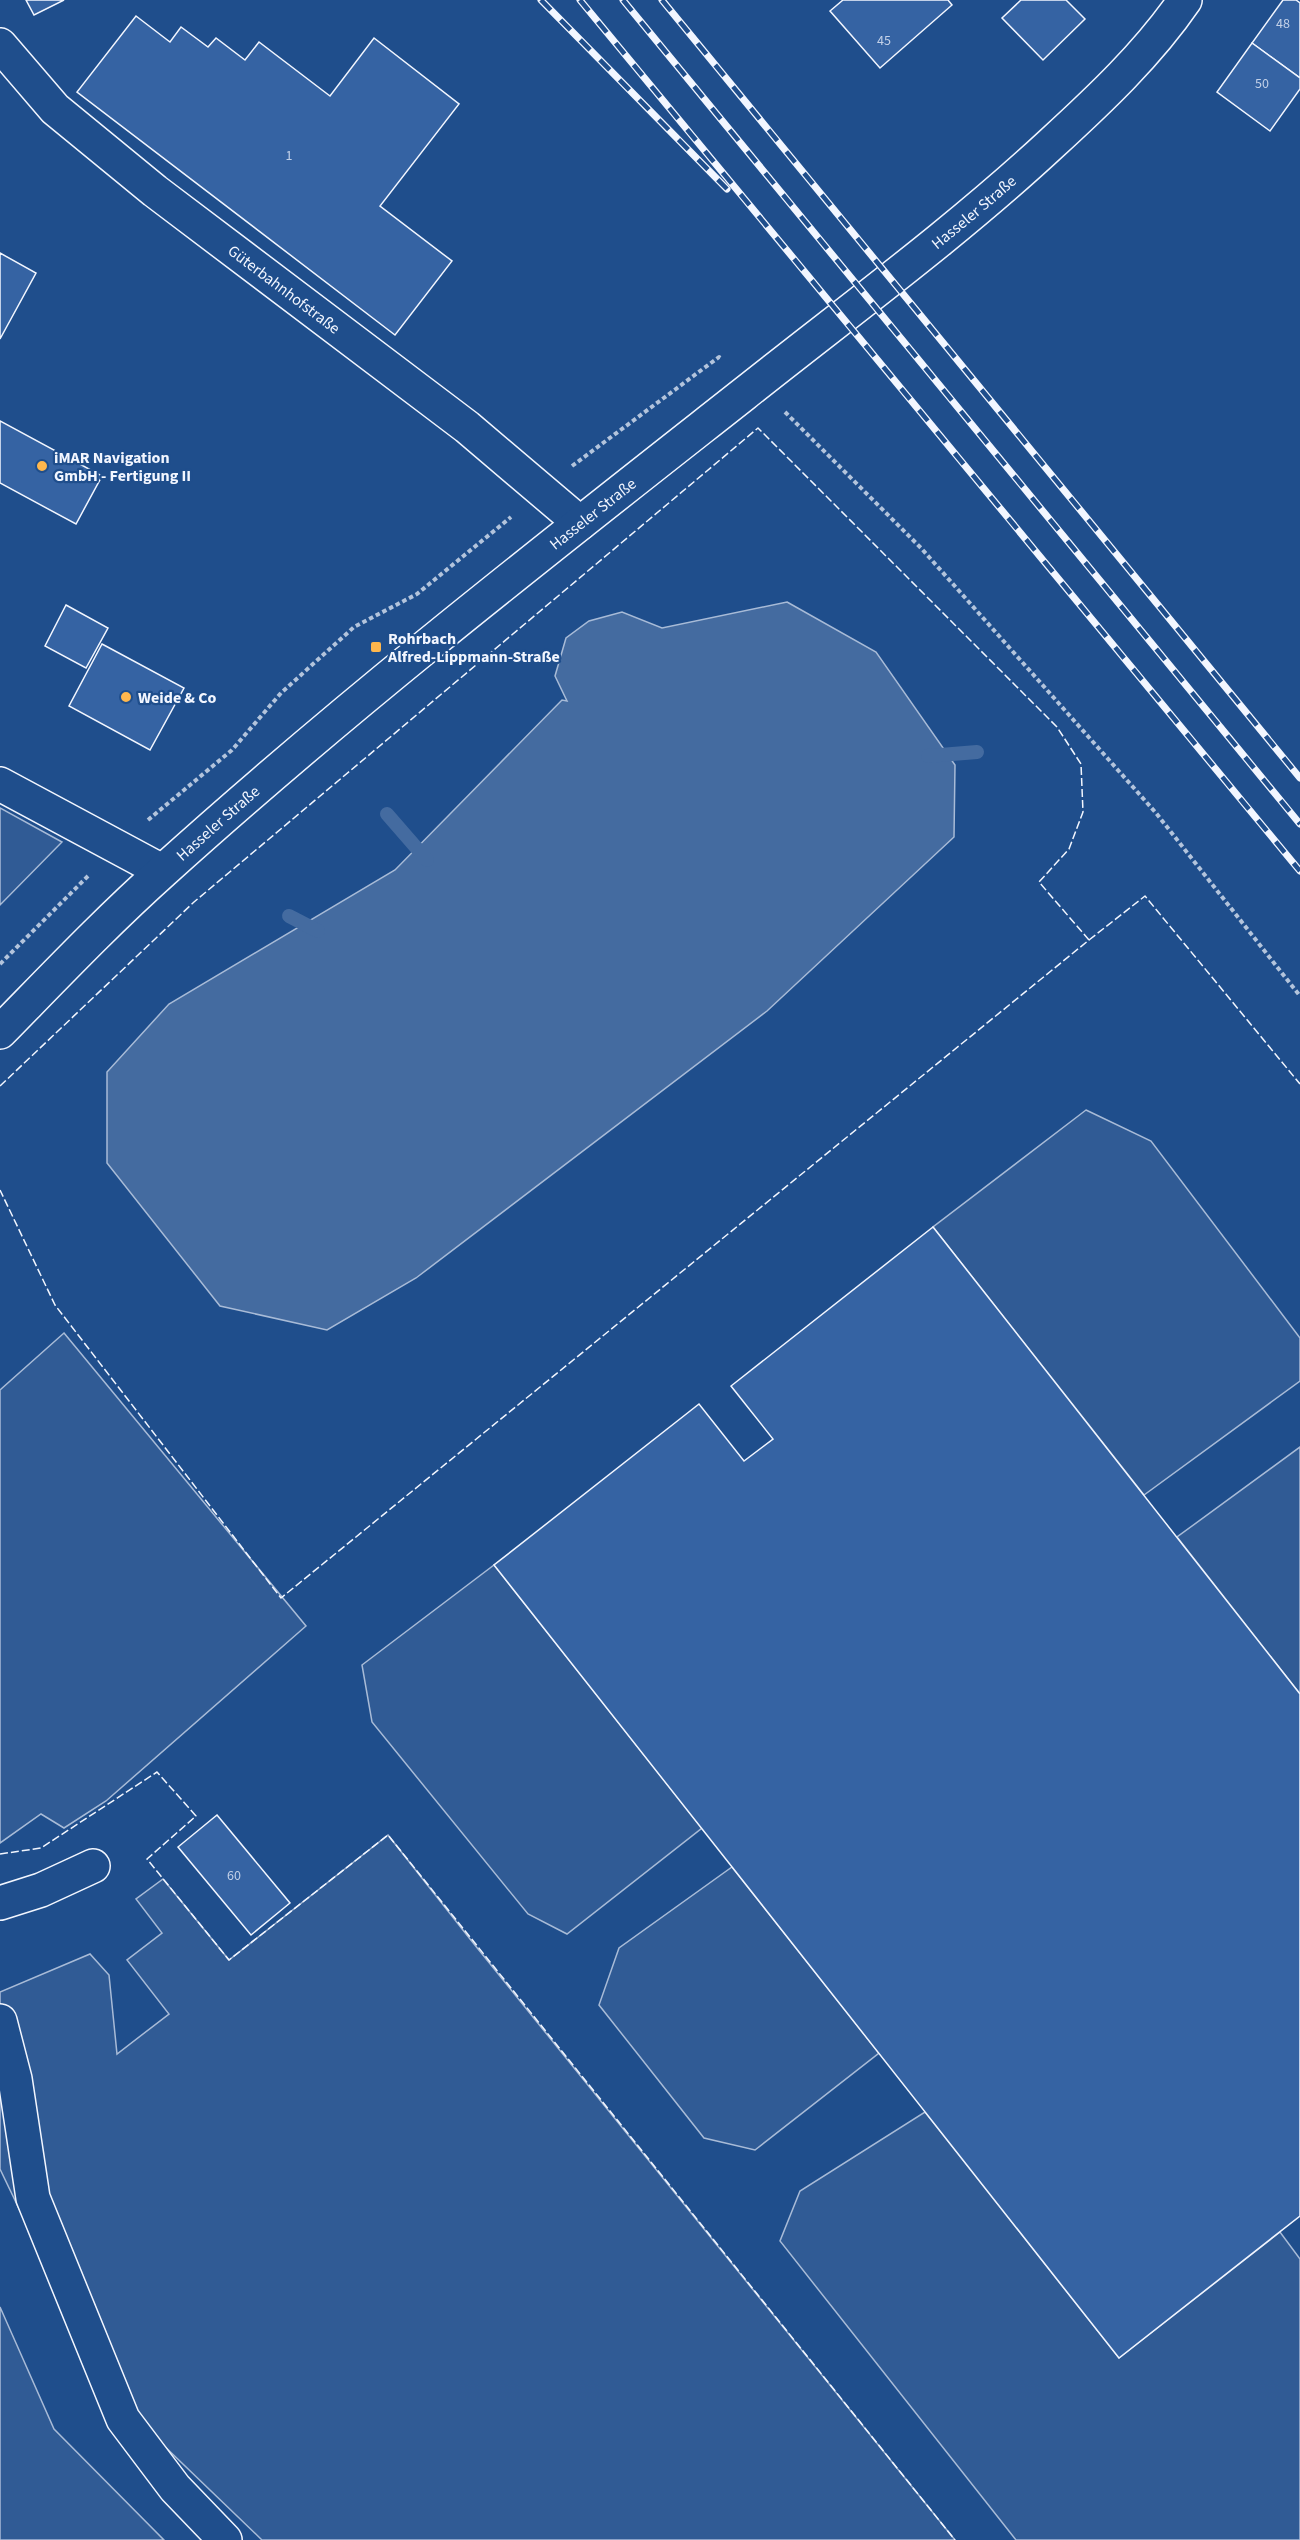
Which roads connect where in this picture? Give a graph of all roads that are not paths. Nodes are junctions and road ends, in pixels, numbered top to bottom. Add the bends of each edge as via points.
1 (1185, 0) edge
2 (0, 45) edge
3 (580, 523) junction
4 (0, 784) edge
5 (162, 871) junction
6 (0, 1032) edge
7 (93, 1866) dead end
8 (0, 1903) edge
9 (0, 2021) edge
10 (225, 2540) edge

1 - 3 street, Hasseler Straße via 1164,32 1096,103 992,199
2 - 3 street, Güterbahnhofstraße via 55,109 155,191 467,427
3 - 5 street, Hasseler Straße via 349,710
4 - 5 street
5 - 6 street, Hasseler Straße
7 - 8 street via 41,1890
9 - 10 street via 15,2079 33,2198 123,2419 175,2488

